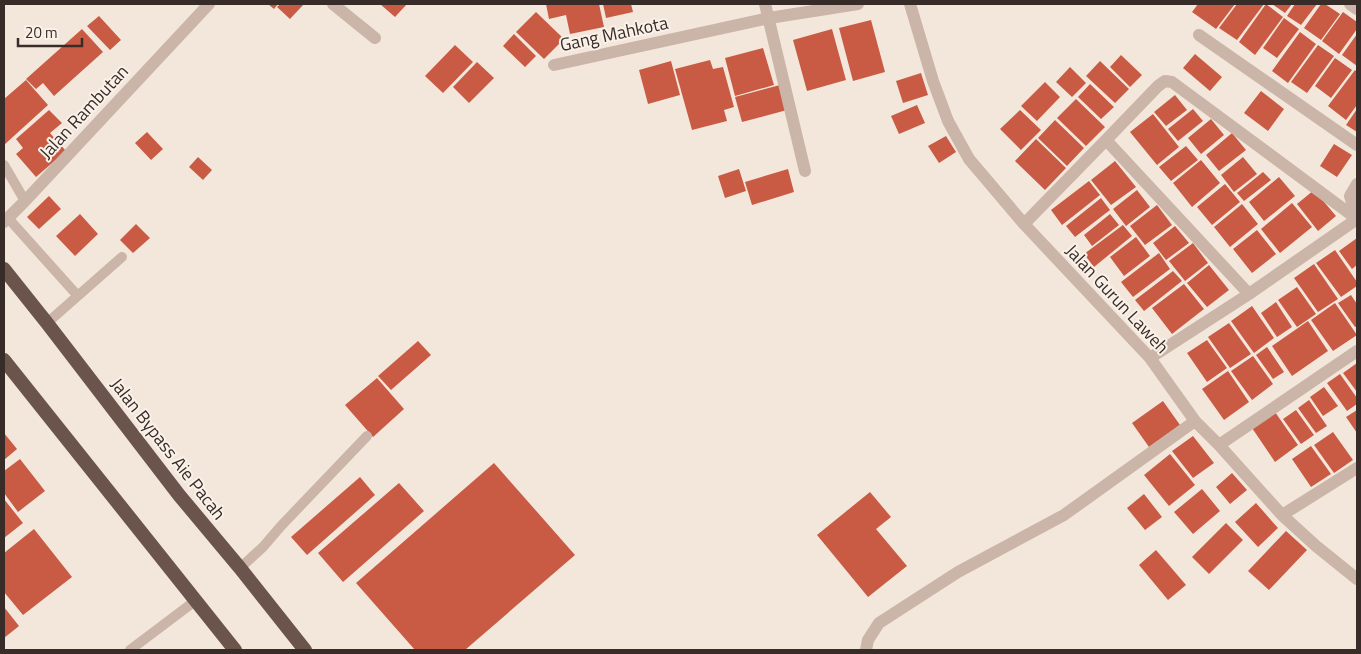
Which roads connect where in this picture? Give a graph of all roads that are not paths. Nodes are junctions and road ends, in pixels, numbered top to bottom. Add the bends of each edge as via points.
1 (209, 4) edge
2 (333, 4) edge
3 (765, 4) edge
4 (858, 4) edge
5 (910, 4) edge
6 (1350, 4) edge
7 (1357, 9) edge
8 (769, 18) junction
9 (1199, 35) dead end
10 (375, 38) dead end
11 (554, 65) dead end
12 (1106, 140) junction
13 (1357, 145) edge
14 (4, 165) edge
15 (805, 171) dead end
16 (1357, 184) edge
17 (25, 201) junction
18 (1357, 219) edge
19 (6, 220) edge
20 (1024, 224) junction
21 (122, 257) dead end
22 (4, 269) edge
23 (1249, 294) junction
24 (77, 295) junction
25 (47, 323) junction
26 (1357, 351) edge
27 (1150, 358) junction
28 (4, 360) edge
29 (1195, 421) junction
30 (367, 436) dead end
31 (1219, 445) junction
32 (1357, 468) edge
33 (1282, 515) junction
34 (240, 568) junction
35 (1357, 579) edge
36 (195, 601) junction
37 (130, 650) edge
38 (235, 650) edge
39 (305, 650) edge
40 (866, 650) edge

1 - 17 street, Jalan Rambutan
2 - 10 street
3 - 8 street
4 - 8 street, Gang Mahkota
5 - 20 street, Jalan Gurun Laweh via 948,121 969,159
6 - 7 street
8 - 11 street, Gang Mahkota
8 - 15 street
9 - 13 street
12 - 18 street via 1158,86 1165,81 1172,82
12 - 20 street
12 - 23 street
14 - 17 lane
16 - 18 street via 1350,196
17 - 19 street, Jalan Rambutan
18 - 23 street
19 - 24 lane
20 - 27 street, Jalan Gurun Laweh
21 - 24 lane
22 - 25 highway, Jalan Bypass Aie Pacah
23 - 27 street
24 - 25 lane
25 - 34 highway, Jalan Bypass Aie Pacah via 179,495
26 - 31 street
27 - 29 street, Jalan Gurun Laweh
28 - 36 highway
29 - 31 street, Jalan Gurun Laweh
29 - 40 street via 1064,515 958,572 880,623 868,640
30 - 34 lane
31 - 33 street, Jalan Gurun Laweh
32 - 33 street
33 - 35 street, Jalan Gurun Laweh
34 - 39 highway, Jalan Bypass Aie Pacah
36 - 37 lane
36 - 38 highway

